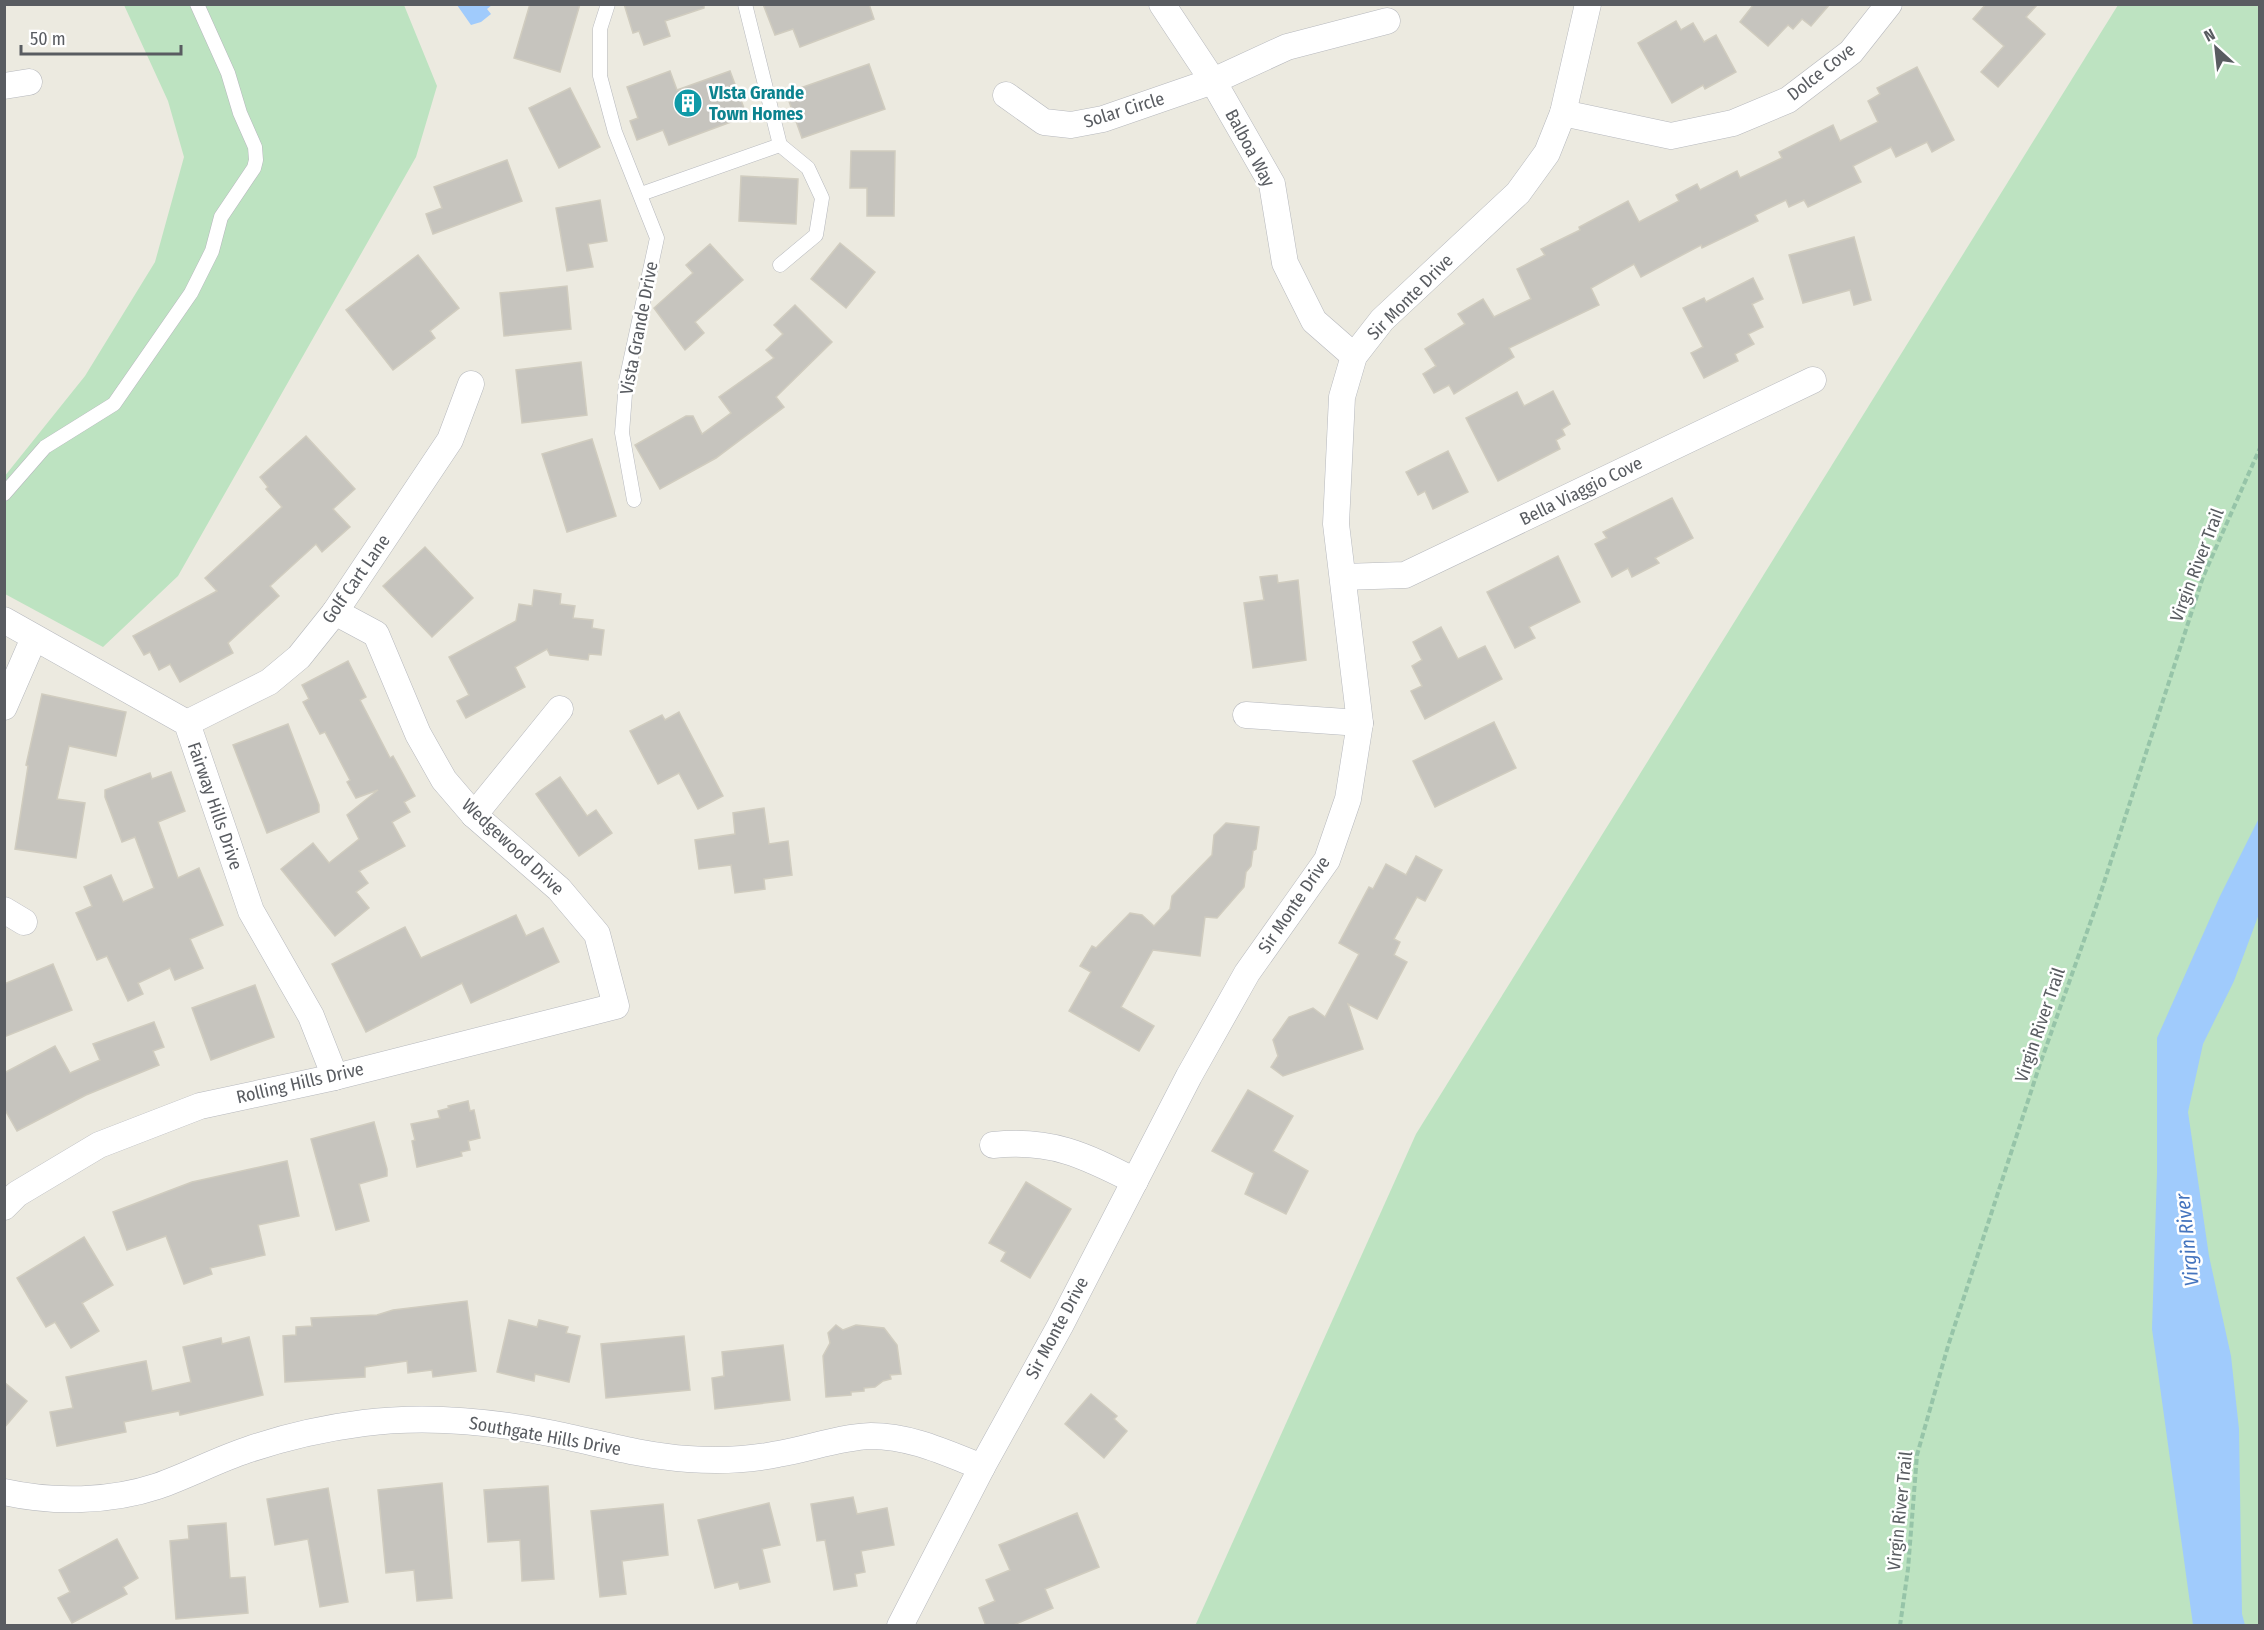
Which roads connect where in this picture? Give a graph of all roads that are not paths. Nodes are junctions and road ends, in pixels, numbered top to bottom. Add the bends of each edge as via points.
1 (197, 4) edge
2 (608, 4) edge
3 (745, 4) edge
4 (1162, 4) edge
5 (1588, 4) edge
6 (1889, 4) edge
7 (1387, 21) dead end
8 (1213, 81) junction
9 (29, 82) dead end
10 (4, 86) edge
11 (1006, 95) dead end
12 (1563, 113) junction
13 (780, 144) junction
14 (641, 194) junction
15 (780, 265) dead end
16 (1354, 356) junction
17 (1813, 380) dead end
18 (471, 384) dead end
19 (4, 495) edge
20 (634, 500) dead end
21 (1343, 577) junction
22 (335, 612) junction
23 (4, 620) edge
24 (34, 638) junction
25 (4, 707) edge
26 (560, 709) dead end
27 (1246, 715) dead end
28 (188, 723) junction
29 (1359, 723) junction
30 (474, 815) junction
31 (616, 1006) joint
32 (335, 1077) junction
33 (993, 1145) dead end
34 (1134, 1181) junction
35 (9, 1194) edge
36 (982, 1467) junction
37 (4, 1492) edge
38 (900, 1626) edge

1 - 19 lane via 255,147 254,168 221,217 212,251 191,293 114,404 45,447
2 - 14 lane, Vista Grande Drive via 600,29 600,76 615,132
3 - 13 lane
4 - 8 street, Balboa Way
5 - 12 street, Sir Monte Drive
6 - 12 street, Dolce Cove via 1851,52 1788,100 1733,123 1671,136
7 - 8 street, Solar Circle via 1287,47
8 - 11 street, Solar Circle via 1103,119 1071,125 1044,122
8 - 16 street, Balboa Way via 1272,184 1285,263 1304,302 1314,321
9 - 10 street
12 - 16 street, Sir Monte Drive via 1547,153 1518,193 1382,320
13 - 14 lane
13 - 15 lane via 808,168 822,198 816,234
14 - 20 lane, Vista Grande Drive via 657,238 626,381 622,434
16 - 21 street, Sir Monte Drive via 1342,397 1336,524
17 - 21 street, Bella Viaggio Cove via 1405,575
18 - 22 street, Golf Cart Lane via 450,440
21 - 29 street, Sir Monte Drive
22 - 28 street, Golf Cart Lane via 299,657 268,682
22 - 30 street, Wedgewood Drive via 376,634 418,734 444,780
23 - 24 street, Fairway Hills Drive
24 - 25 street
24 - 28 street, Fairway Hills Drive
26 - 30 street
27 - 29 street
28 - 32 street, Fairway Hills Drive via 251,911 311,1016
29 - 34 street, Sir Monte Drive via 1348,799 1327,860 1247,973
30 - 31 street, Wedgewood Drive via 559,889 597,934
31 - 32 street, Rolling Hills Drive
32 - 35 street, Rolling Hills Drive via 200,1106 99,1145
33 - 34 street via 1055,1147 1085,1156
34 - 36 street, Sir Monte Drive
36 - 37 street, Southgate Hills Drive via 923,1444 889,1437 854,1438 777,1455 732,1460 687,1459 643,1454 489,1422 427,1419 365,1422 305,1433 245,1450 157,1486 124,1494 56,1499
36 - 38 street, Sir Monte Drive

